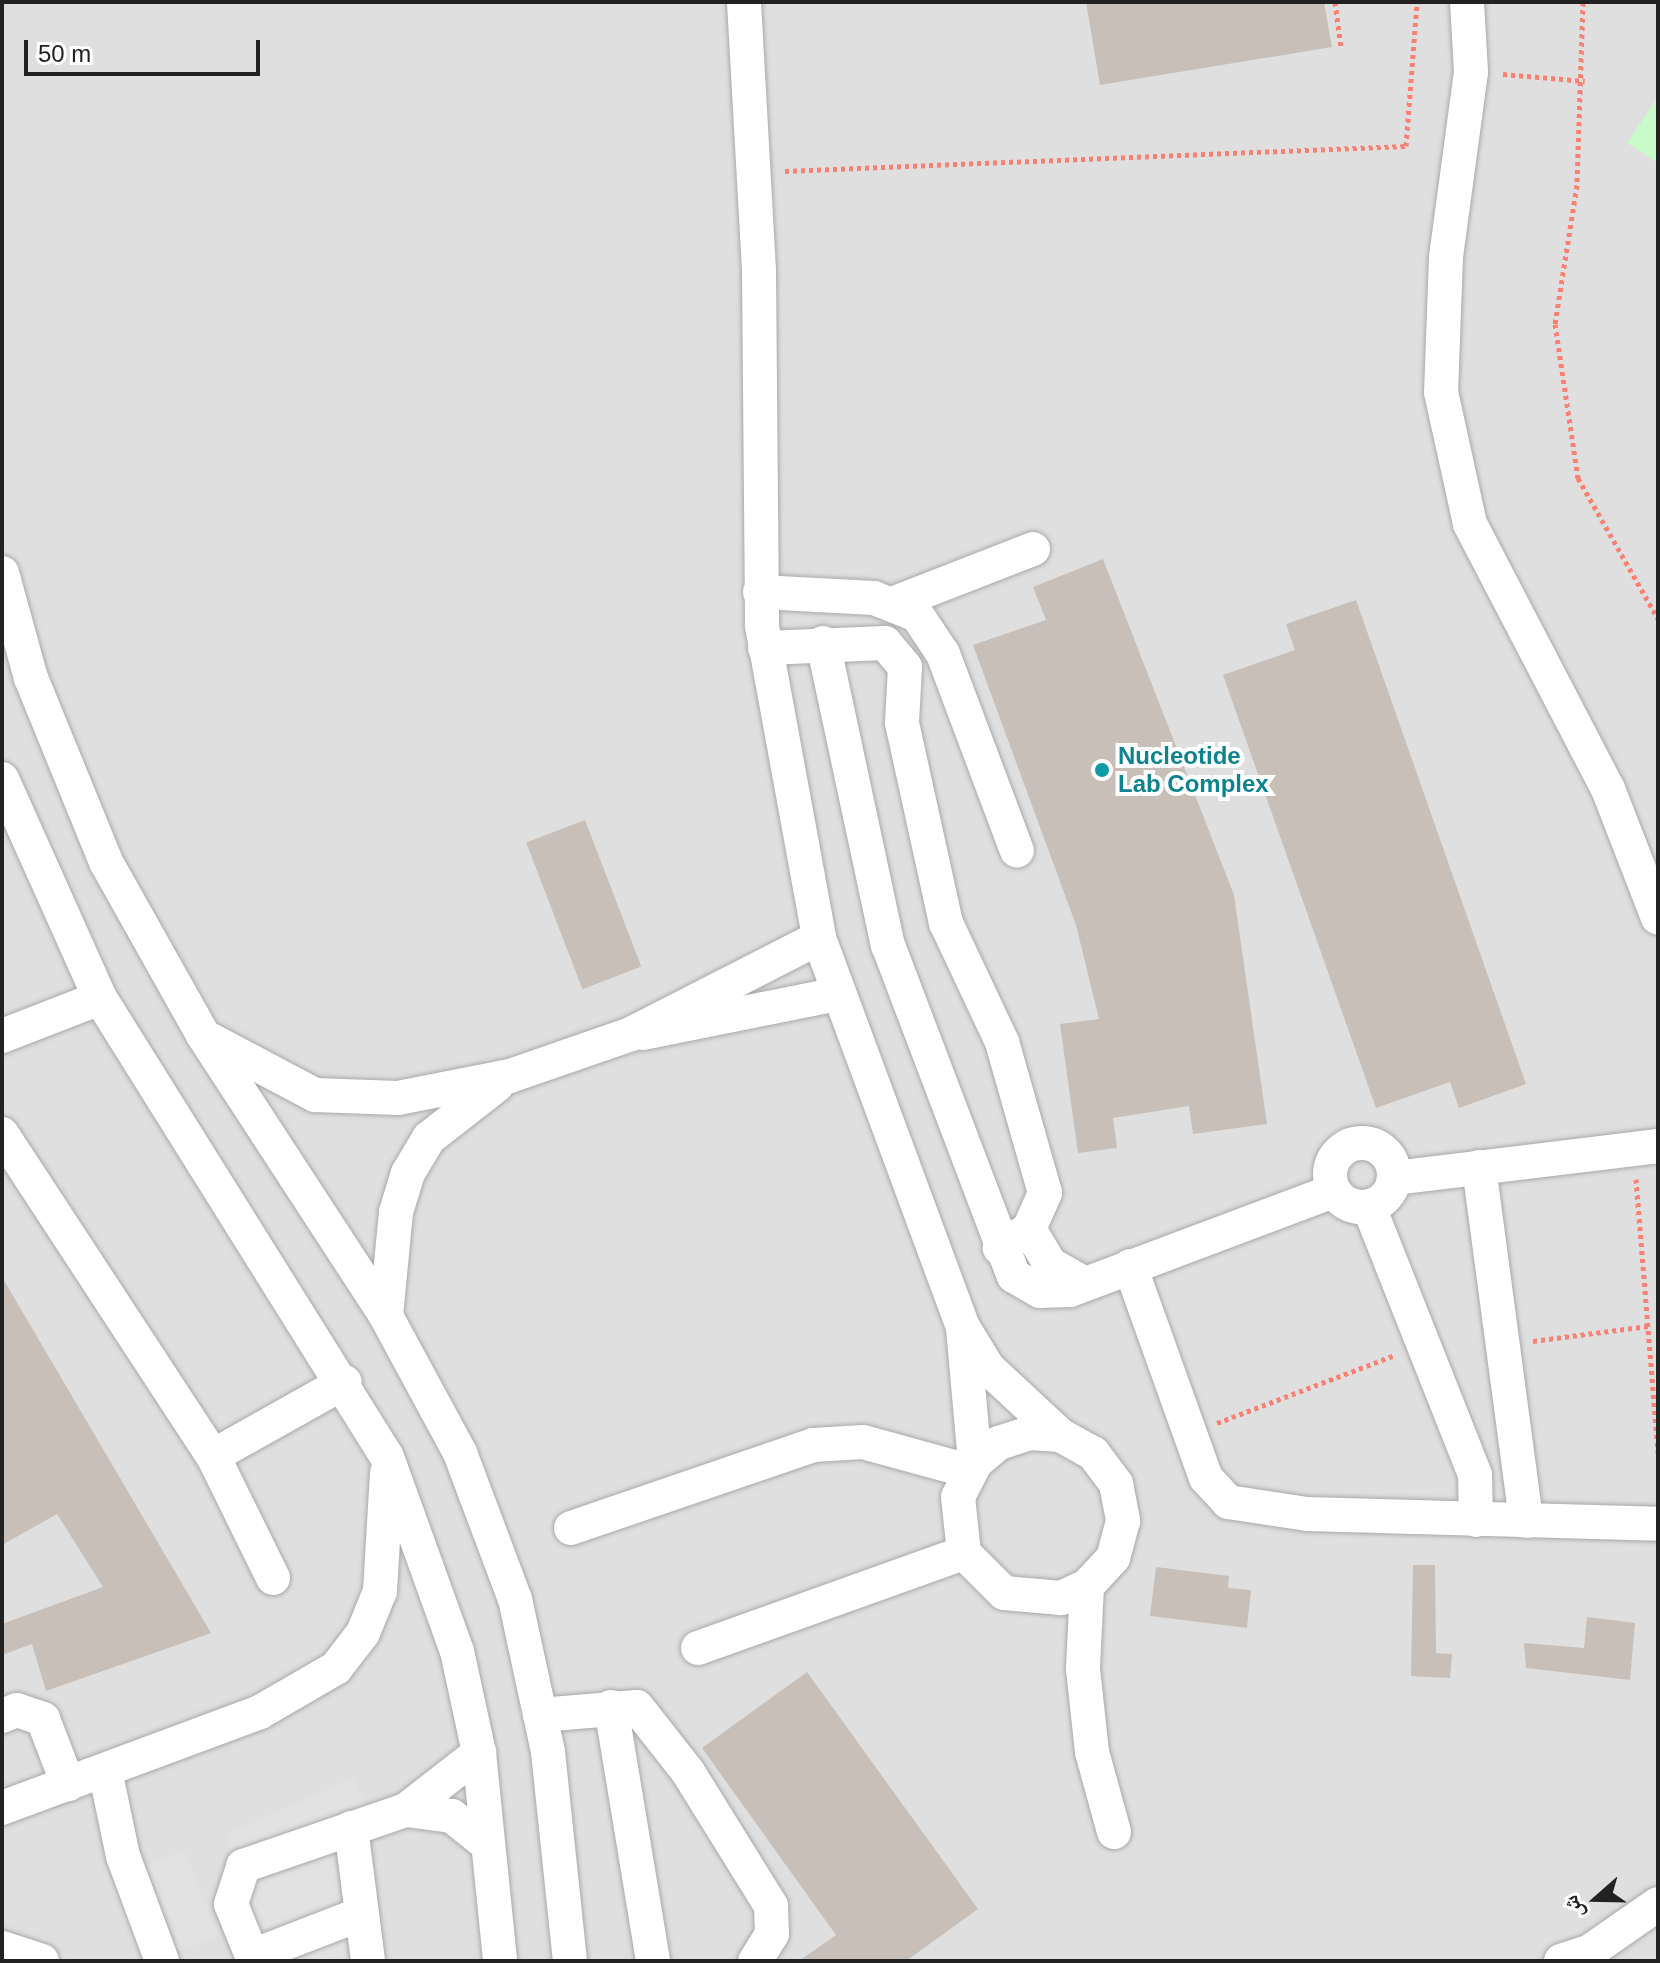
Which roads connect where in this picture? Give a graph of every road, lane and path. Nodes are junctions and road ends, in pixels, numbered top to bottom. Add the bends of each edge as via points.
1 (744, 2) edge
2 (1335, 2) edge
3 (1417, 2) edge
4 (1467, 2) edge
5 (1583, 2) edge
6 (1341, 48) dead end
7 (1471, 72) junction
8 (1585, 81) junction
9 (756, 172) junction
10 (1033, 549) dead end
11 (2, 573) edge
12 (760, 592) junction
13 (897, 602) junction
14 (1658, 619) edge
15 (823, 643) junction
16 (765, 648) junction
17 (2, 779) edge
18 (10, 818) edge
19 (1017, 851) dead end
20 (1658, 918) edge
21 (819, 938) junction
22 (838, 994) junction
23 (100, 998) junction
24 (631, 1034) junction
25 (203, 1035) junction
26 (2, 1036) edge
27 (510, 1076) junction
28 (2, 1134) edge
29 (1650, 1140) edge
30 (1479, 1167) junction
31 (1394, 1178) junction
32 (1333, 1191) junction
33 (1369, 1207) junction
34 (1029, 1229) junction
35 (1000, 1248) junction
36 (1130, 1266) junction
37 (1085, 1284) junction
38 (386, 1316) junction
39 (1648, 1326) junction
40 (963, 1327) junction
41 (1424, 1344) junction
42 (1503, 1346) junction
43 (345, 1382) junction
44 (1190, 1433) junction
45 (1060, 1435) junction
46 (1658, 1453) edge
47 (213, 1456) junction
48 (387, 1457) junction
49 (972, 1467) junction
50 (1476, 1520) junction
51 (1526, 1521) junction
52 (1658, 1524) edge
53 (571, 1528) dead end
54 (964, 1553) junction
55 (273, 1578) dead end
56 (1087, 1586) junction
57 (698, 1648) dead end
58 (611, 1707) junction
59 (540, 1715) junction
60 (2, 1716) edge
61 (479, 1753) junction
62 (105, 1770) junction
63 (70, 1783) junction
64 (2, 1808) edge
65 (406, 1810) junction
66 (351, 1828) junction
67 (1114, 1832) dead end
68 (488, 1845) junction
69 (123, 1856) junction
70 (1658, 1904) edge
71 (361, 1914) junction
72 (2, 1948) edge
73 (253, 1959) edge
74 (42, 1961) edge
75 (162, 1961) edge
76 (368, 1961) edge
77 (500, 1961) edge
78 (570, 1961) edge
79 (653, 1961) edge
80 (755, 1961) edge
81 (1561, 1961) edge

1 - 9 street
2 - 6 path
3 - 9 path via 1406,146
4 - 7 street
5 - 8 path
7 - 8 path
7 - 20 street via 1446,257 1441,392 1470,524 1608,789
8 - 14 path via 1555,324 1578,478
9 - 12 street
10 - 13 street
11 - 25 street via 31,678 106,862
12 - 13 street
12 - 16 street
13 - 19 street via 933,632
15 - 16 street
15 - 34 street via 885,643 905,667 902,723 946,923 1002,1042 1045,1193
15 - 35 street via 888,945
16 - 21 street
17 - 18 street
18 - 23 street
21 - 22 street
21 - 24 street
22 - 24 street via 694,1028
22 - 40 street
23 - 26 street
23 - 43 street via 171,1122
24 - 27 street
25 - 27 street via 276,1079 356,1102
25 - 38 street
27 - 38 street via 429,1138 408,1173 396,1212
28 - 47 street
29 - 30 street
29 - 39 path
30 - 31 street
30 - 42 street
31 - 32 street via 1383,1150 1355,1143 1331,1162
31 - 33 street via 1382,1201
32 - 33 street via 1355,1207
32 - 36 street
33 - 41 street
34 - 35 street
34 - 37 street via 1050,1264
35 - 37 street via 1014,1276 1040,1291
36 - 37 street
36 - 44 street
38 - 59 street via 460,1453 515,1599
39 - 42 path
39 - 46 path
40 - 45 street via 988,1368
40 - 49 street
41 - 44 path
41 - 50 street via 1475,1475
42 - 51 street
43 - 47 street
43 - 48 street
44 - 50 street via 1211,1488 1228,1502 1307,1514
45 - 49 street via 1029,1433
45 - 56 street via 1093,1453 1118,1496 1123,1521 1113,1558
47 - 55 street
48 - 61 street via 426,1553
48 - 62 street via 380,1591 363,1633 336,1668 301,1695
49 - 53 street via 863,1442 813,1445
49 - 54 street via 957,1511
50 - 51 street
51 - 52 street
54 - 56 street via 1004,1593 1061,1598
54 - 57 street
56 - 67 street via 1083,1669 1092,1752
58 - 59 street
58 - 79 street
58 - 80 street via 637,1707 664,1739 771,1906 772,1934
59 - 78 street
60 - 63 street via 17,1710 43,1719
61 - 65 street
61 - 68 street
62 - 63 street
62 - 69 street
63 - 64 street
63 - 69 street
65 - 66 street
65 - 68 street via 452,1816
66 - 71 street
66 - 73 street via 243,1866 235,1877 231,1904
68 - 77 street
69 - 75 street
70 - 81 street via 1589,1952
71 - 73 street
71 - 76 street
72 - 74 street

